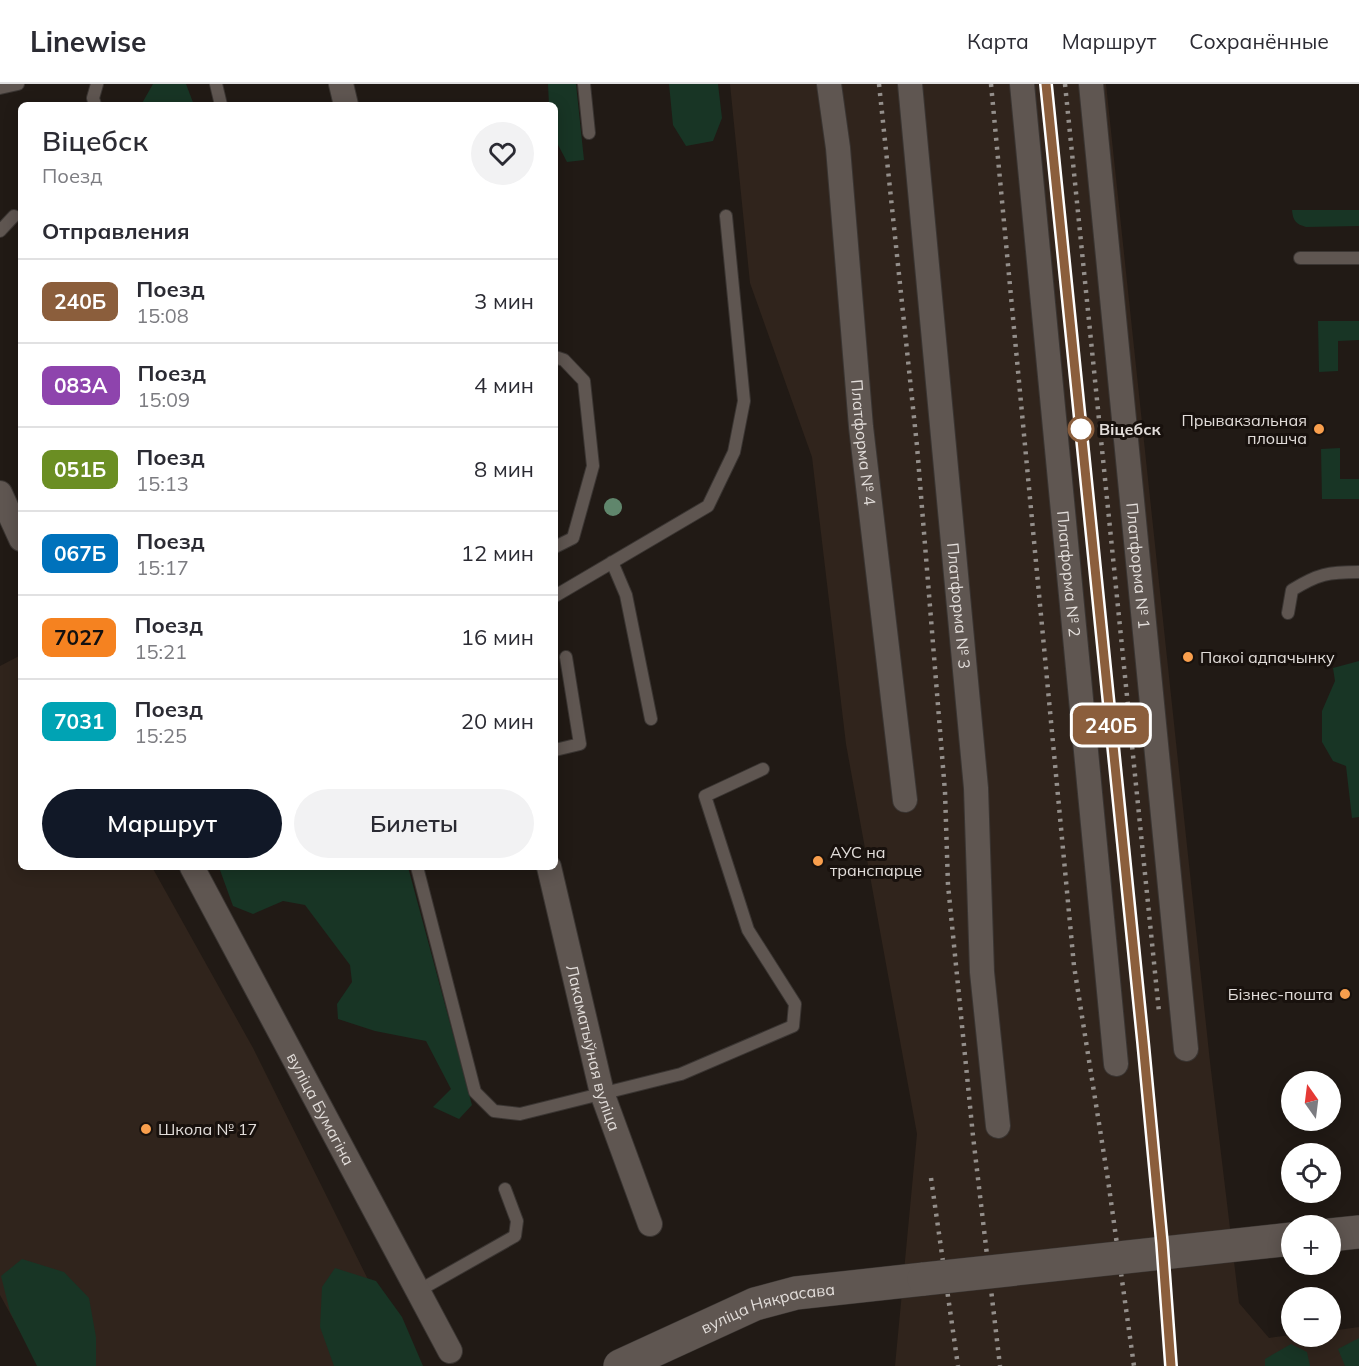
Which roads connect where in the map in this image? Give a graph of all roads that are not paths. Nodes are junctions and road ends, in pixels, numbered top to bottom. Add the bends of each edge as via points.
1 (18, 84) edge
2 (97, 84) edge
3 (216, 84) edge
4 (341, 84) edge
5 (584, 84) edge
6 (829, 84) edge
7 (910, 84) edge
8 (1022, 84) edge
9 (1091, 84) edge
10 (0, 88) edge
11 (94, 102) edge
12 (220, 102) edge
13 (345, 102) edge
14 (589, 133) dead end
15 (14, 216) dead end
16 (726, 216) dead end
17 (0, 231) edge
18 (1300, 258) dead end
19 (1359, 258) edge
20 (558, 358) edge
21 (0, 493) edge
22 (18, 532) edge
23 (558, 546) edge
24 (612, 562) junction
25 (1359, 572) edge
26 (558, 594) edge
27 (1288, 614) dead end
28 (566, 657) dead end
29 (651, 719) dead end
30 (558, 749) edge
31 (763, 769) dead end
32 (905, 800) dead end
33 (194, 870) edge
34 (418, 870) edge
35 (550, 870) edge
36 (1186, 1049) dead end
37 (1116, 1064) dead end
38 (602, 1093) junction
39 (998, 1126) dead end
40 (505, 1189) dead end
41 (650, 1224) dead end
42 (1359, 1232) edge
43 (1341, 1234) edge
44 (1281, 1240) edge
45 (418, 1291) junction
46 (450, 1351) dead end
47 (620, 1366) edge

1 - 10 lane
2 - 11 lane
3 - 12 lane
4 - 13 street
5 - 14 lane
6 - 32 street, Платформа № 4 via 838,148 861,427
7 - 39 street, Платформа № 3 via 976,788 982,972
8 - 37 street, Платформа № 2
9 - 36 street, Платформа № 1
15 - 17 lane
16 - 24 lane via 744,401 734,452 708,506
18 - 19 lane
20 - 23 lane via 584,381 593,466 573,538
21 - 22 street
24 - 26 lane
24 - 29 lane via 626,595
25 - 27 lane via 1316,576 1292,590
28 - 30 lane via 580,744
31 - 38 lane via 705,796 748,930 795,1004 792,1026 681,1074
33 - 45 street, вуліца Бумагіна
34 - 38 lane via 475,1092 494,1111 520,1114
35 - 38 street, Лакаматыўная вуліца
38 - 41 street, Лакаматыўная вуліца
40 - 45 lane via 517,1221 515,1236
42 - 43 main road
44 - 47 main road, вуліца Някрасава, bridge via 796,1293 755,1304
45 - 46 street, вуліца Бумагіна

